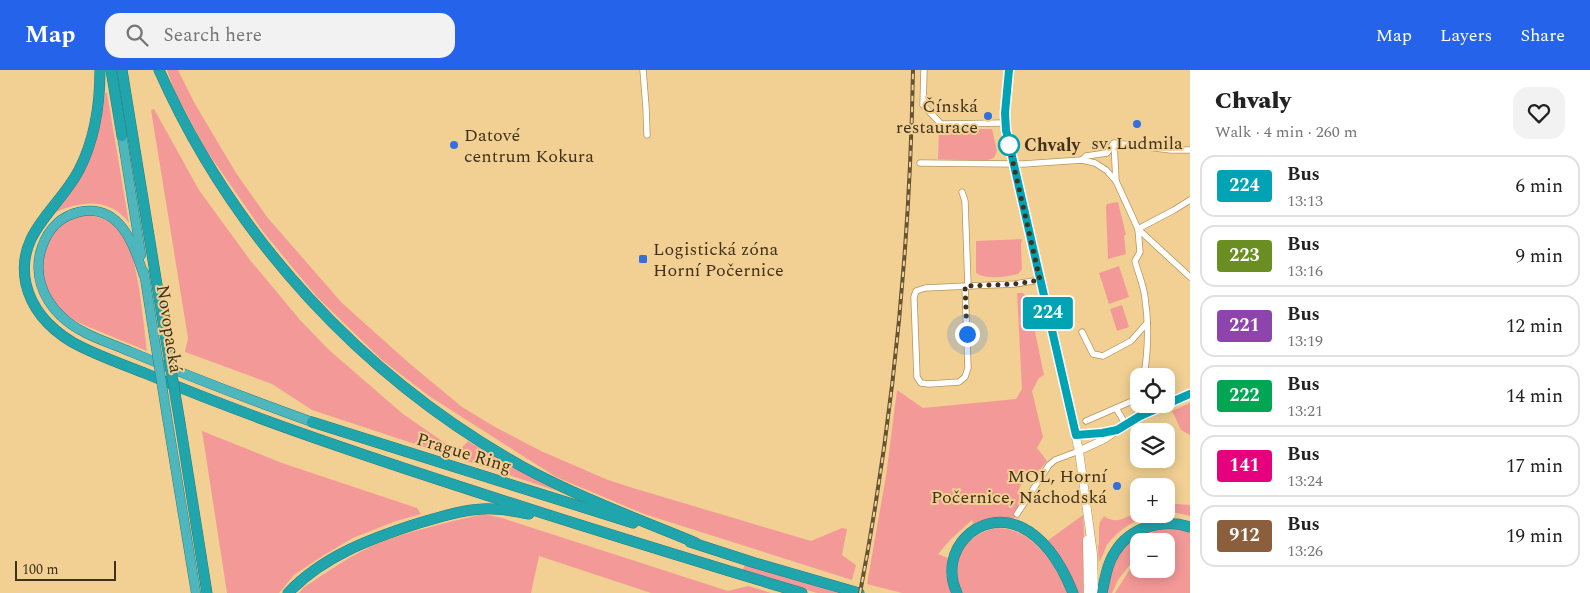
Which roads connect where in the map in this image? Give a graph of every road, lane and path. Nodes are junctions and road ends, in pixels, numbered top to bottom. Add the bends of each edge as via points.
1 (100, 70) edge
2 (111, 70) edge
3 (122, 70) edge
4 (159, 70) edge
5 (642, 70) edge
6 (924, 70) edge
7 (1009, 70) edge
8 (1005, 123) junction
9 (646, 135) dead end
10 (122, 136) joint
11 (1114, 144) junction
12 (1190, 150) edge
13 (1082, 160) junction
14 (920, 163) dead end
15 (1013, 164) junction
16 (1116, 181) junction
17 (962, 192) dead end
18 (1190, 200) edge
19 (1138, 229) junction
20 (144, 276) junction
21 (1190, 277) edge
22 (1040, 280) junction
23 (967, 286) junction
24 (1147, 324) junction
25 (1082, 332) dead end
26 (1145, 368) edge
27 (1190, 394) edge
28 (1130, 402) edge
29 (1116, 408) junction
30 (1086, 421) dead end
31 (312, 422) joint
32 (1126, 425) junction
33 (1117, 430) junction
34 (1076, 435) junction
35 (1079, 451) junction
36 (1086, 498) junction
37 (1017, 514) dead end
38 (569, 521) junction
39 (1190, 527) edge
40 (696, 543) junction
41 (196, 593) edge
42 (207, 593) edge
43 (288, 593) edge
44 (802, 593) edge
45 (859, 593) edge
46 (957, 593) edge
47 (1073, 593) edge
48 (1088, 593) edge
49 (1094, 593) edge
50 (1102, 593) edge

1 - 38 highway, Prague Ring via 97,117 88,149 72,182 34,230 28,244 25,279 33,304 48,324 72,342 190,392 371,457
2 - 10 highway, Novopacká
3 - 42 highway, Novopacká, bridge
4 - 40 highway via 197,145 251,227 324,315 382,368 450,421 524,467
5 - 9 street
6 - 8 street via 924,105 941,124
7 - 8 main road
8 - 15 main road
10 - 20 highway, Novopacká
11 - 12 street
11 - 13 street via 1107,153 1086,156
11 - 16 street
13 - 15 street
13 - 16 street via 1106,170
14 - 15 street
15 - 22 main road
16 - 19 street
17 - 23 street
18 - 19 street
19 - 21 street
19 - 24 street via 1140,252 1135,261 1146,298
20 - 31 highway, Prague Ring via 126,232 109,217 94,212 66,217 56,224 48,233 38,267 41,286 53,308 88,334
20 - 41 highway, Novopacká, bridge
22 - 23 street
22 - 34 main road
23 - 23 street via 916,291 917,377 921,382 959,382 967,373
24 - 25 street via 1131,341 1103,356 1093,354
24 - 26 street
27 - 32 street
28 - 29 street
29 - 30 street
29 - 32 street
31 - 40 highway, Prague Ring
32 - 33 street
33 - 34 street
33 - 35 street
34 - 35 main road
35 - 36 main road
35 - 37 street via 1048,465
36 - 48 main road
36 - 49 main road
38 - 43 highway via 517,511 484,509 445,516 388,533 348,550 308,574
38 - 44 highway, Prague Ring
39 - 50 highway via 1175,523 1158,524 1131,535 1113,555
40 - 45 highway, Prague Ring
46 - 47 highway via 952,566 959,545 977,528 998,522 1017,526 1034,536 1054,558

